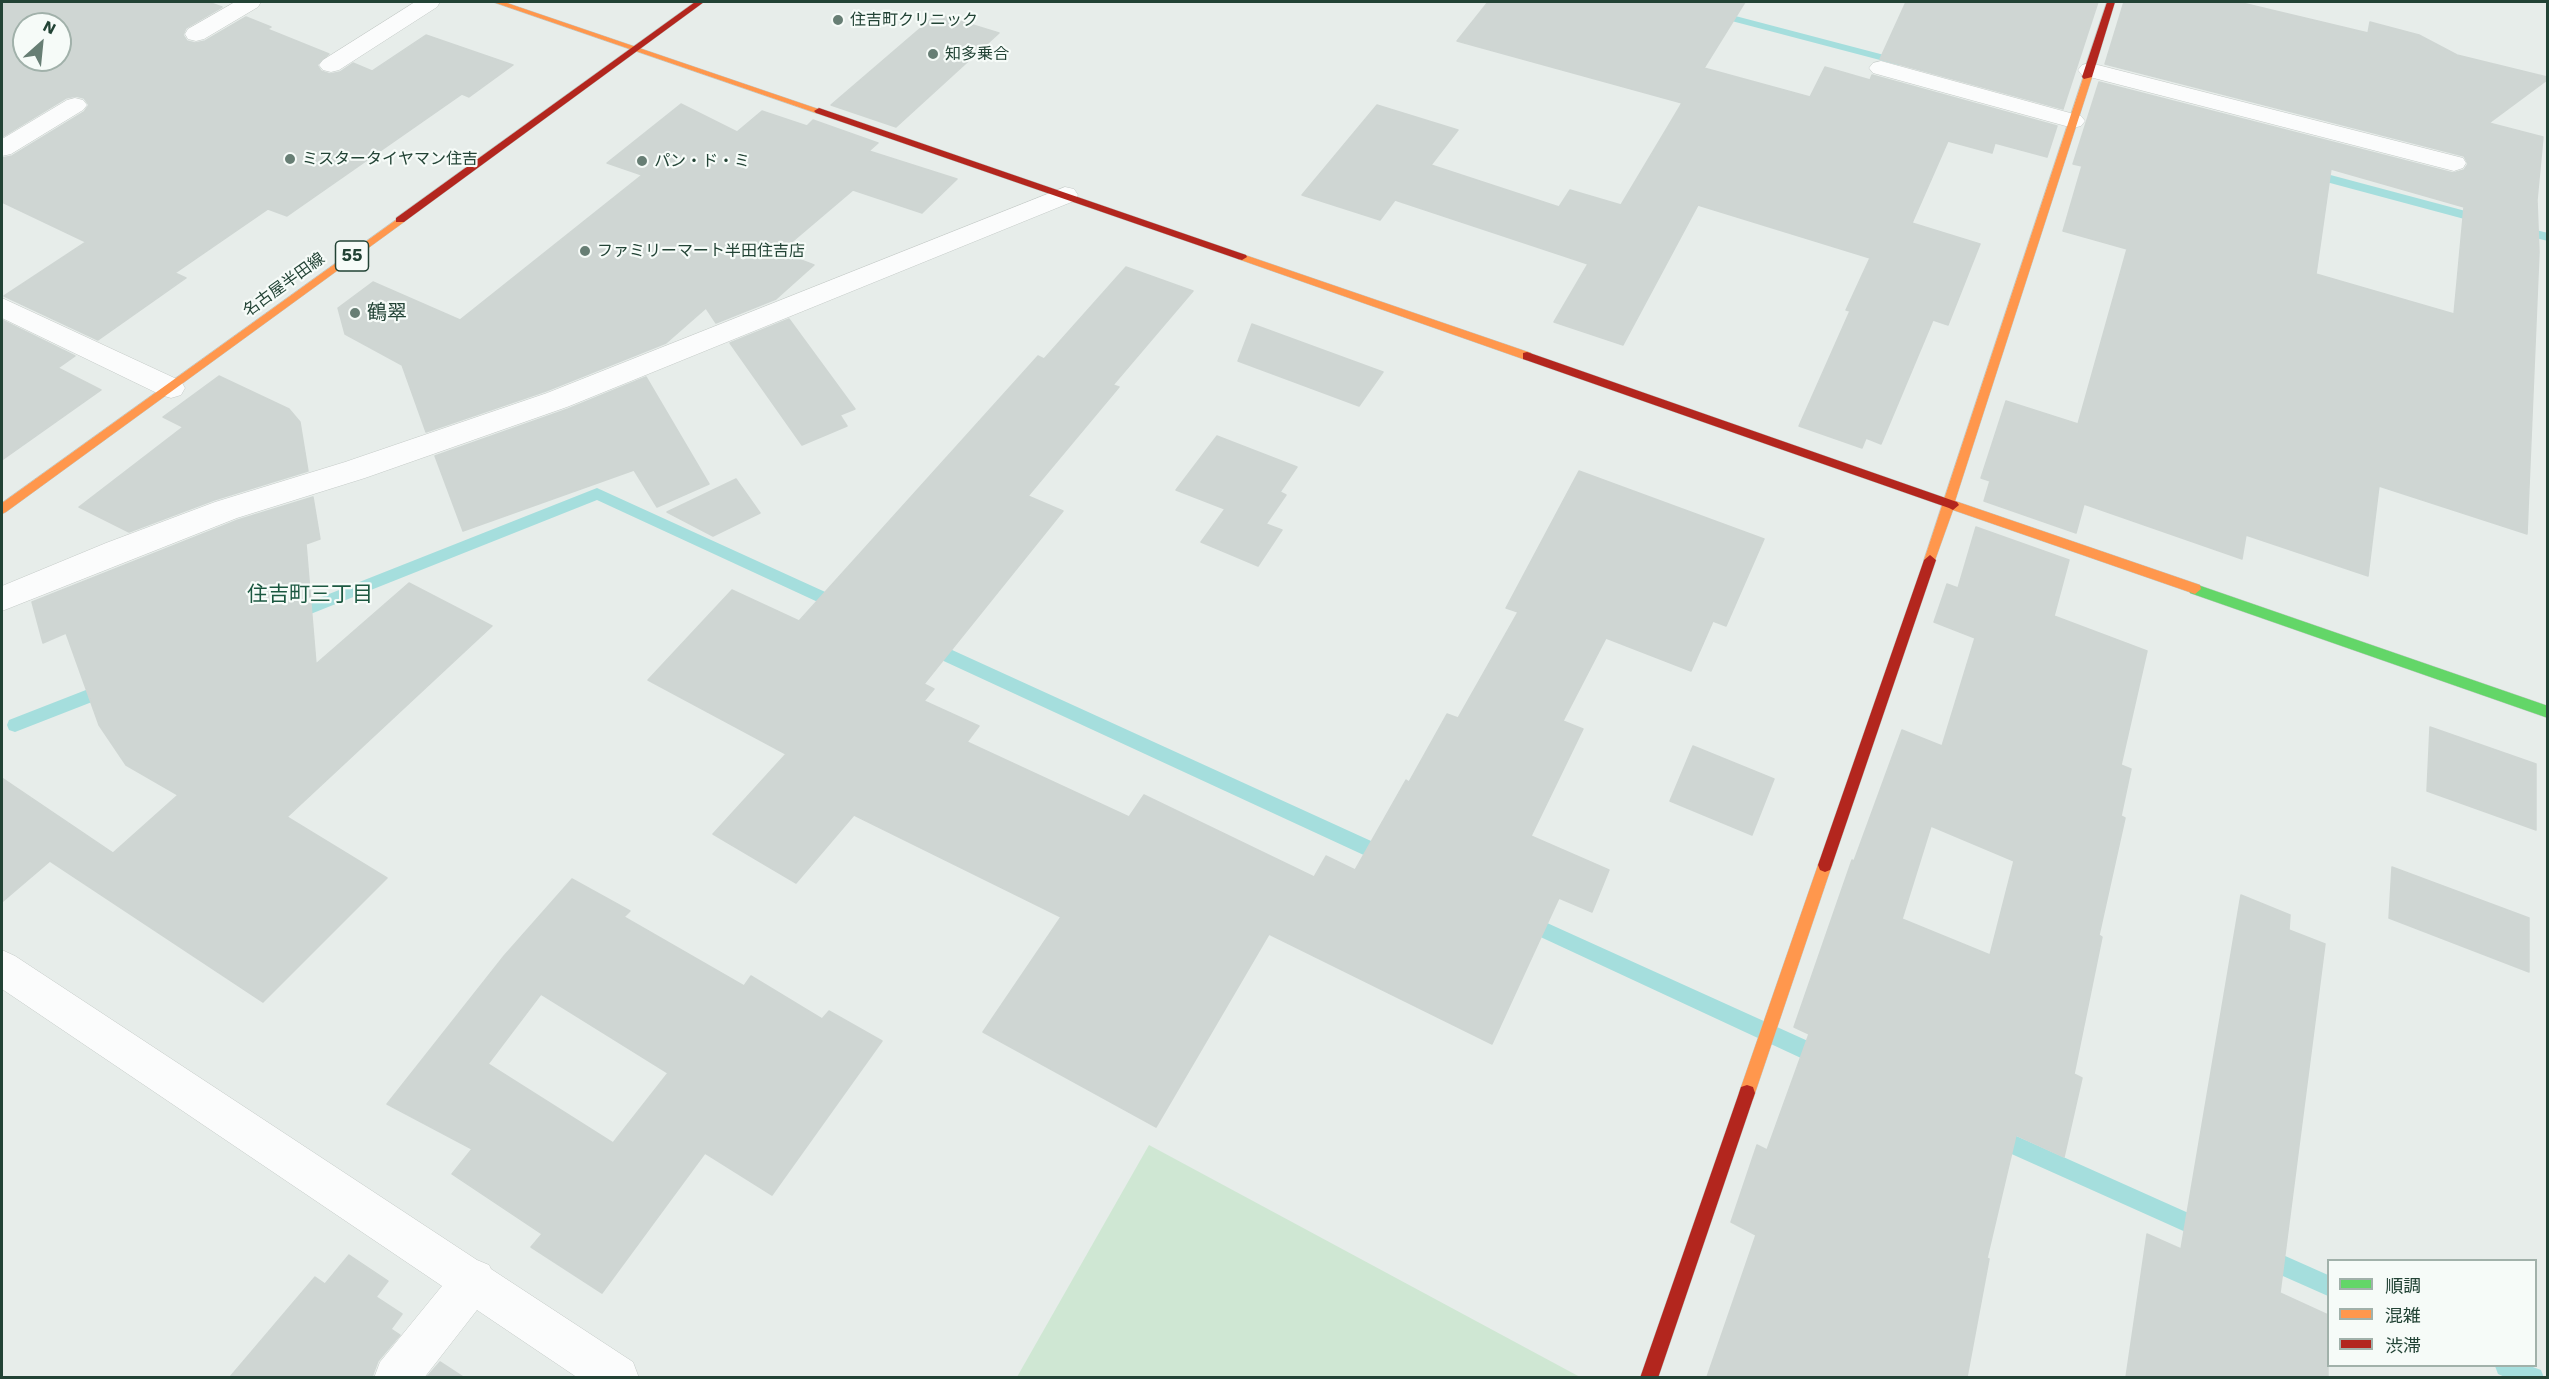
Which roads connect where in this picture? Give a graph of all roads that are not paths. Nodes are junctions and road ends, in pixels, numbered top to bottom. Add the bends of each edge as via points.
1 (250, 2) edge
2 (429, 2) edge
3 (497, 2) edge
4 (700, 2) edge
5 (2111, 2) edge
6 (196, 34) dead end
7 (636, 49) junction
8 (331, 65) dead end
9 (1881, 68) dead end
10 (2090, 70) junction
11 (75, 105) dead end
12 (2073, 121) junction
13 (2, 149) edge
14 (2454, 163) dead end
15 (1065, 195) junction
16 (2, 307) edge
17 (171, 388) junction
18 (1949, 505) junction
19 (2, 509) edge
20 (2, 599) edge
21 (2547, 712) edge
22 (2, 969) edge
23 (474, 1280) junction
24 (396, 1377) edge
25 (617, 1377) edge
26 (1649, 1377) edge

1 - 6 street
2 - 8 street
3 - 7 street
4 - 7 street, 名古屋半田線 / 55
5 - 10 street
7 - 15 street
7 - 17 street, 名古屋半田線 / 55
9 - 12 street
10 - 12 street
10 - 14 street
11 - 13 street
12 - 18 street
15 - 18 street
15 - 20 street via 557,400 226,510
16 - 17 street
17 - 19 street, 名古屋半田線 / 55
18 - 21 street
18 - 26 street
22 - 23 street
23 - 24 street
23 - 25 street

